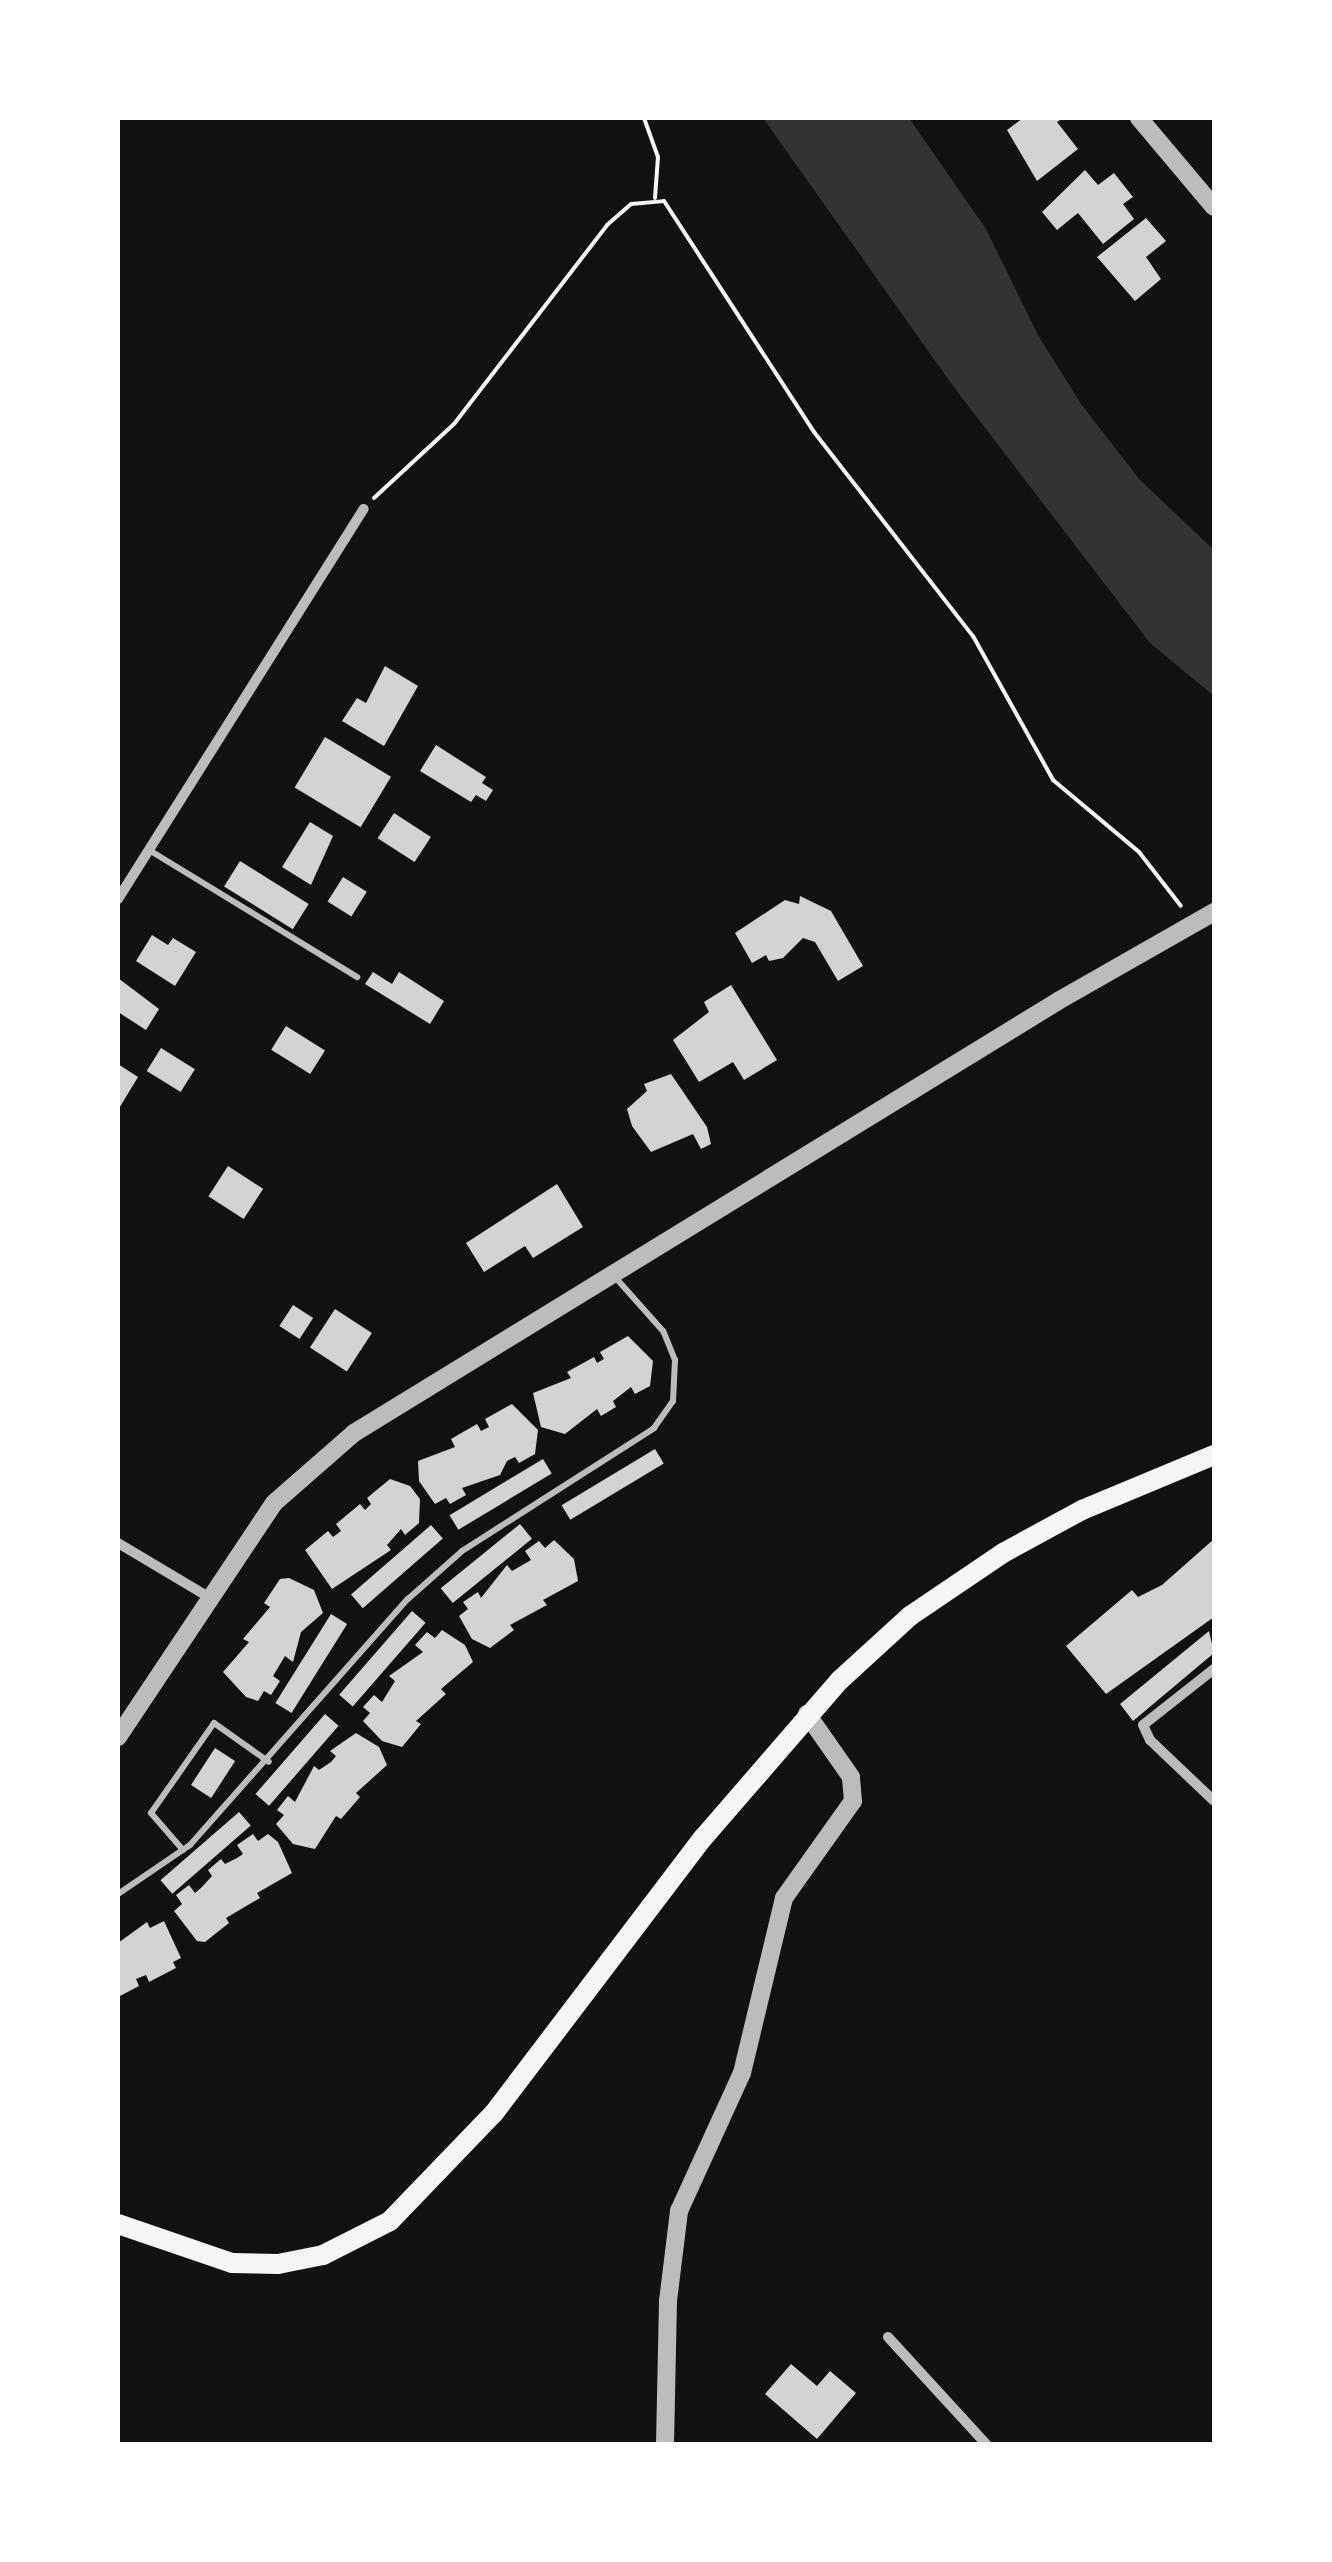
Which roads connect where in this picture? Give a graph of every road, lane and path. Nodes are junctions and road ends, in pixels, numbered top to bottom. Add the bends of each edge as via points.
1 (644, 118) edge
2 (1139, 118) edge
3 (656, 198) junction
4 (1214, 207) edge
5 (364, 509) joint
6 (148, 849) junction
7 (118, 900) edge
8 (1214, 912) edge
9 (1195, 924) junction
10 (358, 977) dead end
11 (611, 1272) junction
12 (1214, 1455) edge
13 (118, 1543) edge
14 (206, 1596) junction
15 (1214, 1669) edge
16 (807, 1714) junction
17 (118, 1736) edge
18 (270, 1762) junction
19 (1214, 1801) edge
20 (183, 1850) junction
21 (118, 1894) edge
22 (118, 2224) edge
23 (888, 2337) dead end
24 (666, 2444) edge
25 (986, 2444) edge

1 - 3 path via 658,157
2 - 4 street
3 - 5 path via 631,204 607,225 454,424
3 - 9 path via 672,212 814,432 959,616 1054,780 1140,852
5 - 6 street
6 - 7 street
6 - 10 lane
8 - 9 street
9 - 11 street
11 - 14 street via 354,1433 274,1504
11 - 18 lane via 664,1331 675,1360 673,1402 654,1428 462,1551 408,1599
12 - 16 main road via 1082,1510 952,1584
13 - 14 street
14 - 17 street
15 - 19 street via 1144,1725 1150,1740
16 - 22 main road via 494,2113 390,2221 323,2255 278,2264 232,2263
16 - 24 street via 851,1777 854,1801 845,1822 787,1892 742,2073 680,2210 668,2301
18 - 20 lane
18 - 20 lane via 214,1723 151,1813
20 - 21 lane
23 - 25 street

